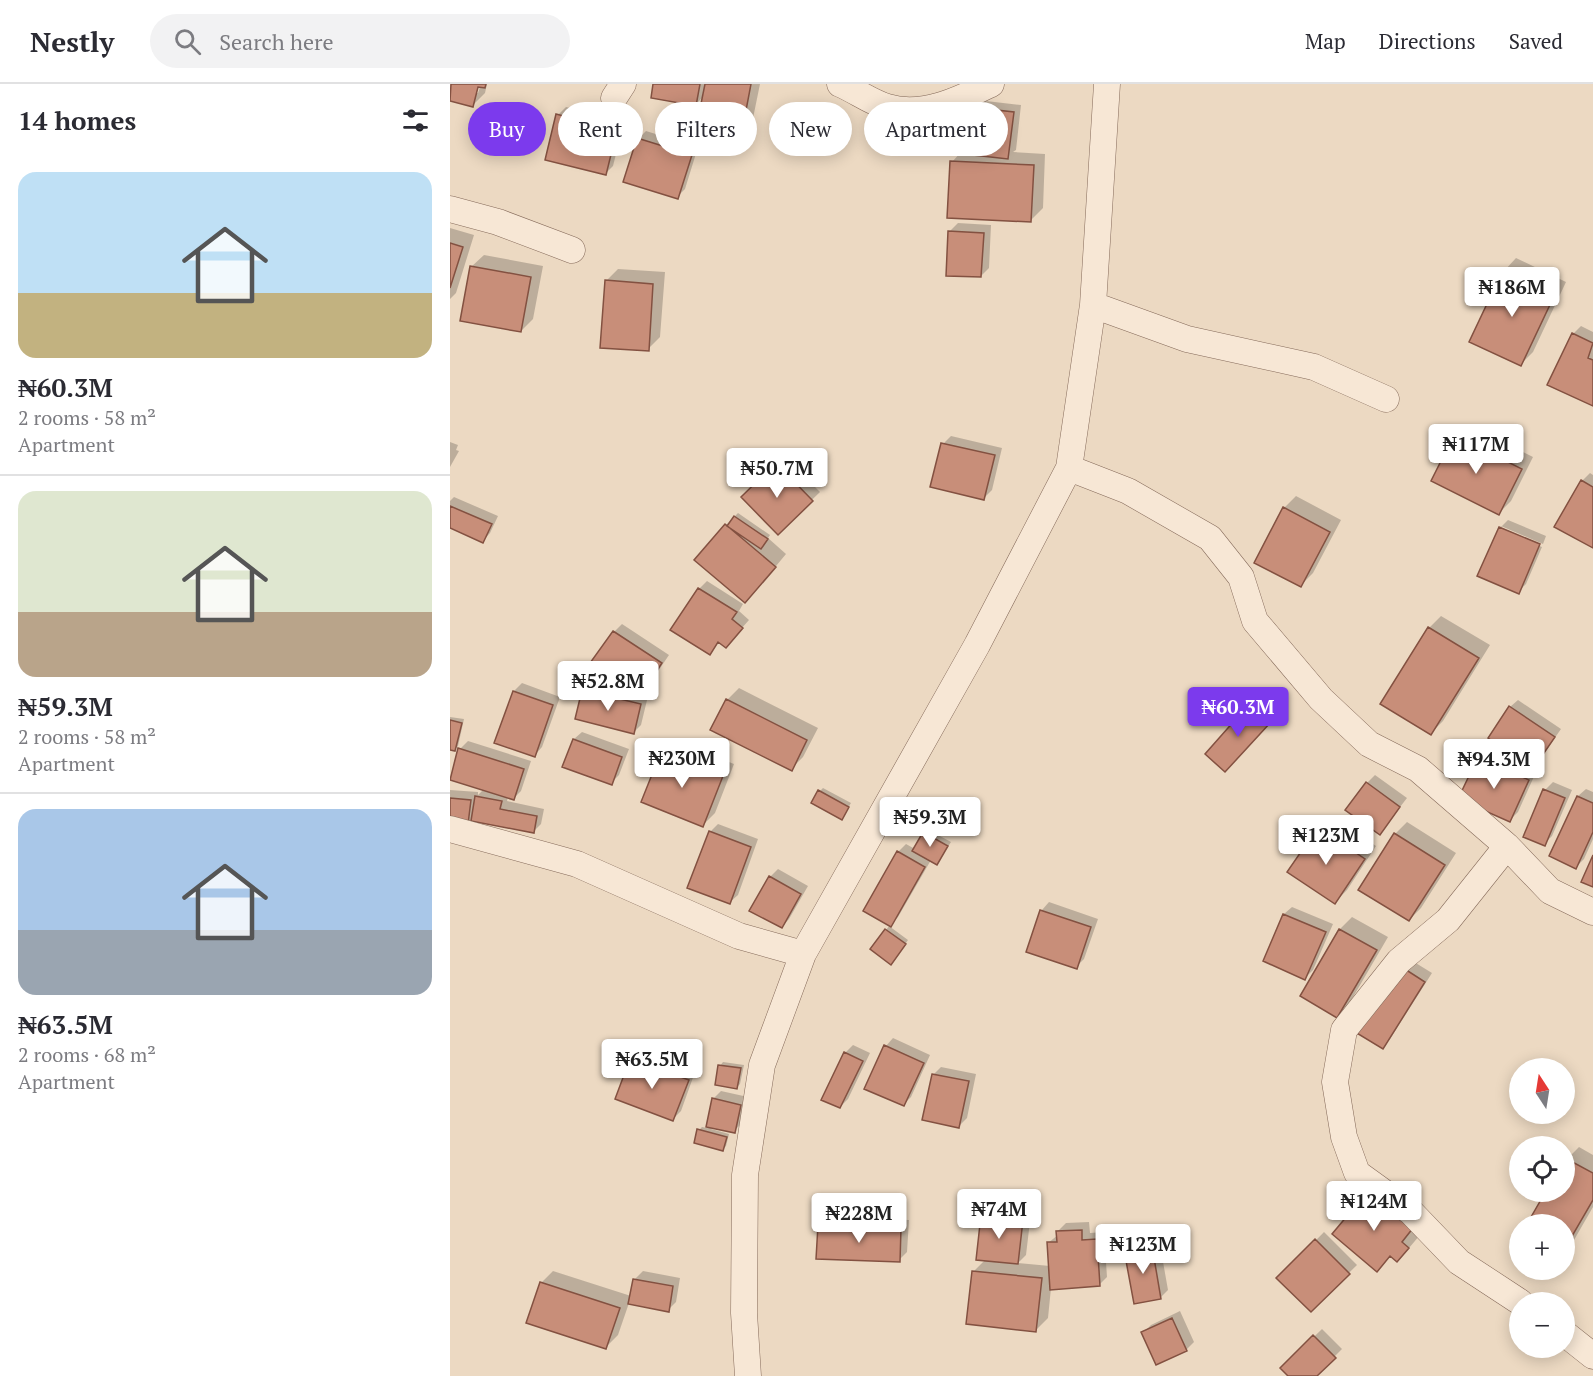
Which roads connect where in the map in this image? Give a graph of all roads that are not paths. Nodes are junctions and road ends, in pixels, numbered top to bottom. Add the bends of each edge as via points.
1 (840, 84) edge
2 (991, 84) edge
3 (1107, 84) edge
4 (450, 209) edge
5 (572, 250) dead end
6 (1093, 305) junction
7 (1386, 399) dead end
8 (1069, 468) junction
9 (450, 829) edge
10 (1507, 846) junction
11 (1593, 912) edge
12 (803, 954) junction
13 (1509, 1295) edge
14 (1575, 1342) edge
15 (1593, 1356) edge
16 (748, 1376) edge

1 - 2 street via 888,107 923,110
3 - 6 street
4 - 5 street
6 - 7 street via 1187,339 1314,367
6 - 8 street
8 - 10 street via 1128,491 1209,538 1241,577 1255,621 1321,699 1369,744 1418,769
8 - 12 street via 977,645
9 - 12 street via 577,864 739,936
10 - 11 street via 1550,891
10 - 13 street via 1448,920 1399,961 1344,1030 1335,1082 1344,1137 1357,1173 1411,1212 1459,1262
12 - 16 street via 762,1065 745,1175 744,1313
14 - 15 street

